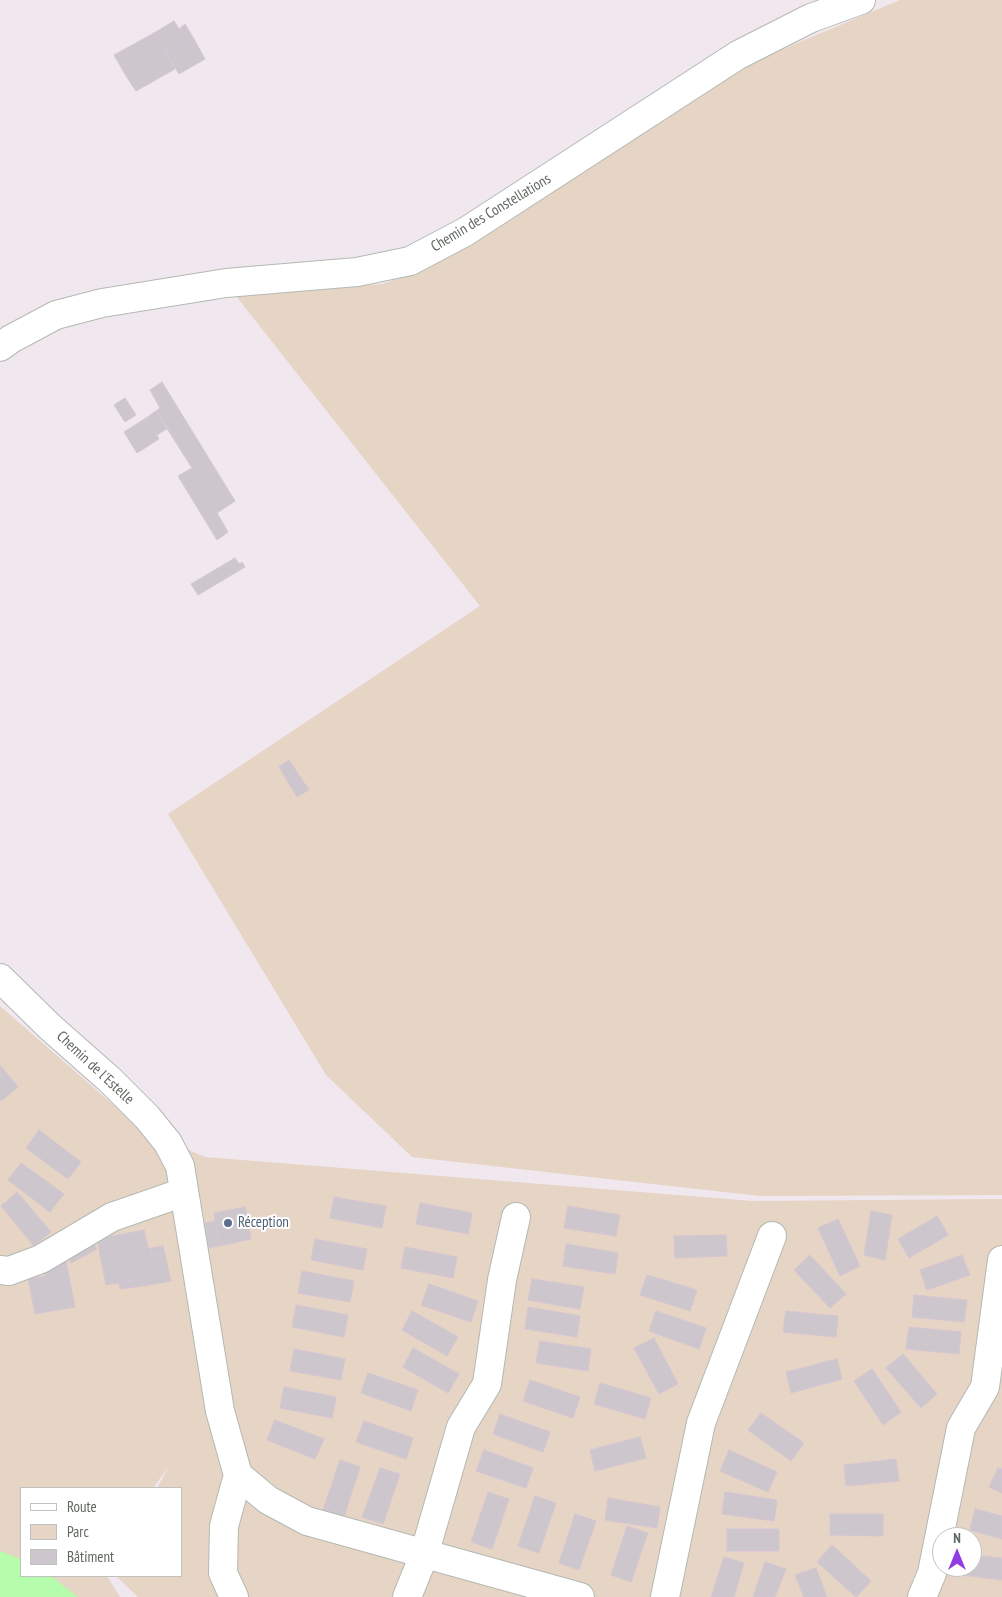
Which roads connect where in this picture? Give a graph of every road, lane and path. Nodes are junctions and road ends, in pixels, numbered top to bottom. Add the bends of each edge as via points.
1 (861, 0) edge
2 (0, 347) edge
3 (0, 978) edge
4 (182, 1179) junction
5 (516, 1217) dead end
6 (772, 1236) dead end
7 (1002, 1260) edge
8 (0, 1270) edge
9 (238, 1475) junction
10 (424, 1555) junction
11 (234, 1597) edge
12 (407, 1597) edge
13 (580, 1597) edge
14 (665, 1597) edge
15 (922, 1597) edge

1 - 2 street, Chemin des Constellations via 811,18 738,55 465,232 410,261 357,272 226,283 102,303 56,315
3 - 4 street, Chemin de l'Estelle via 147,1118 168,1143
4 - 8 street via 41,1259 9,1271
4 - 9 street, Chemin de l'Estelle via 220,1411
5 - 10 street via 502,1280 486,1384 461,1427
6 - 14 street via 701,1423
7 - 15 street via 985,1387 962,1428 932,1573
9 - 10 street via 268,1500 307,1522
9 - 11 street via 224,1526 222,1573
10 - 12 street
10 - 13 street

